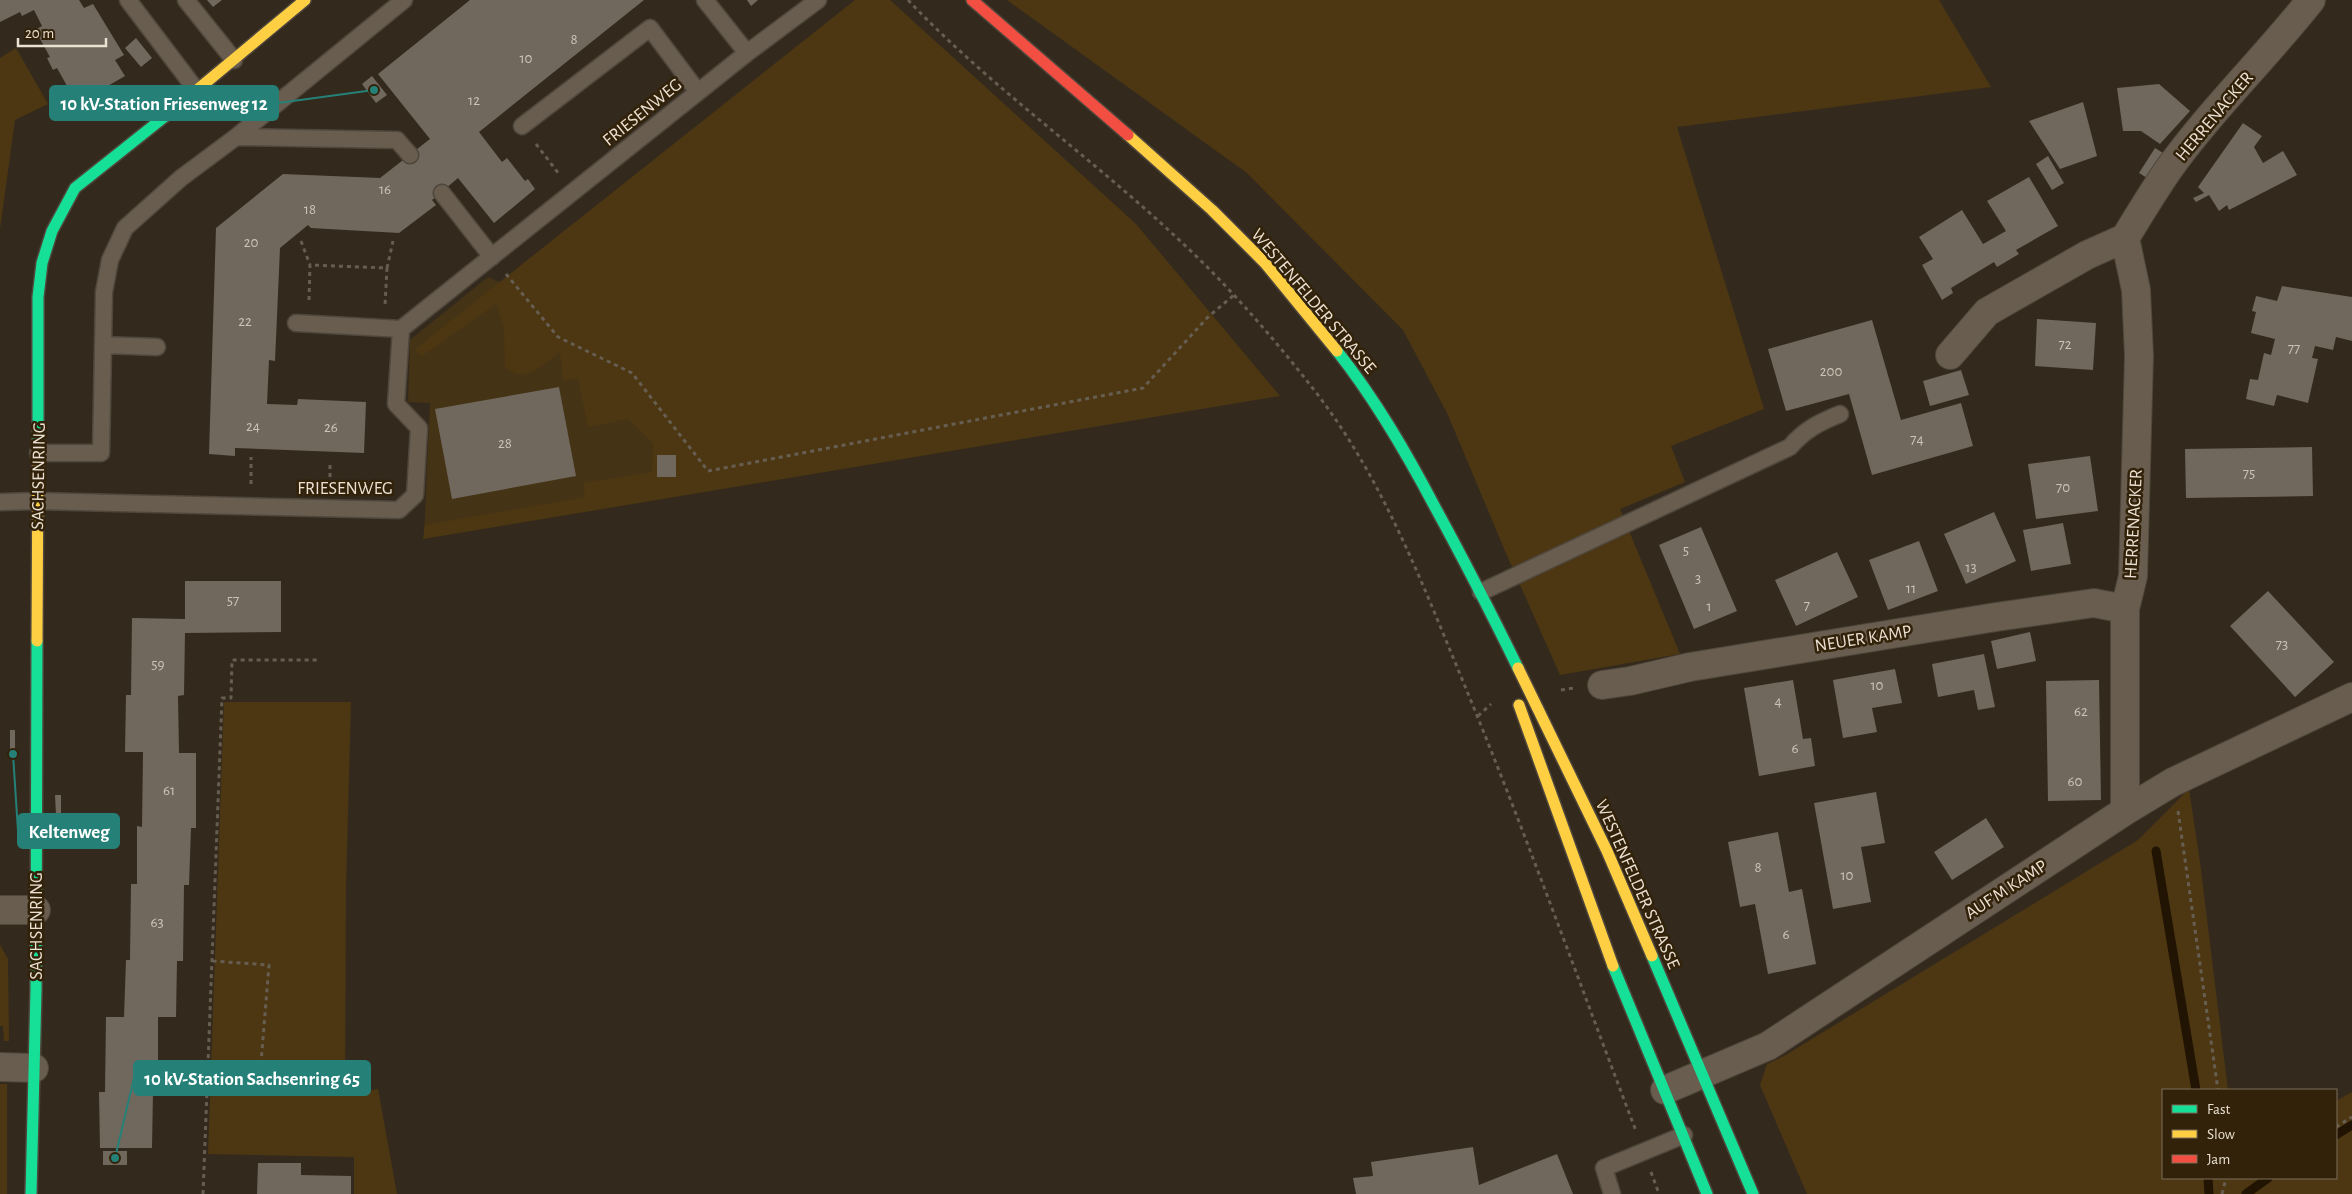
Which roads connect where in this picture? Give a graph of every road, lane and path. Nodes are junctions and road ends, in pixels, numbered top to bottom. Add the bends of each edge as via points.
1 (128, 0) edge
2 (186, 0) edge
3 (305, 0) edge
4 (404, 0) edge
5 (705, 0) edge
6 (818, 0) edge
7 (908, 0) edge
8 (972, 0) edge
9 (2311, 0) edge
10 (747, 52) junction
11 (234, 60) junction
12 (197, 91) junction
13 (698, 92) junction
14 (522, 126) joint
15 (236, 137) junction
16 (410, 155) dead end
17 (555, 168) dead end
18 (442, 193) dead end
19 (2125, 238) junction
20 (301, 241) dead end
21 (393, 241) dead end
22 (492, 256) junction
23 (310, 265) junction
24 (387, 268) junction
25 (1234, 295) junction
26 (302, 323) joint
27 (384, 328) junction
28 (402, 329) junction
29 (102, 346) junction
30 (158, 347) dead end
31 (1950, 355) dead end
32 (1840, 414) dead end
33 (38, 453) junction
34 (37, 501) junction
35 (0, 502) edge
36 (1481, 592) junction
37 (2125, 609) junction
38 (318, 660) dead end
39 (1511, 680) dead end
40 (1602, 685) dead end
41 (1517, 697) dead end
42 (2352, 697) edge
43 (2173, 782) junction
44 (2125, 810) junction
45 (0, 910) edge
46 (36, 910) junction
47 (212, 961) junction
48 (0, 1067) edge
49 (34, 1068) junction
50 (206, 1073) junction
51 (1702, 1075) junction
52 (2218, 1089) edge
53 (1665, 1090) junction
54 (2352, 1118) edge
55 (2337, 1126) edge
56 (1684, 1135) junction
57 (1643, 1150) junction
58 (2226, 1179) edge
59 (31, 1194) edge
60 (203, 1194) edge
61 (1612, 1194) edge
62 (1659, 1194) edge
63 (1707, 1194) edge
64 (1753, 1194) edge
65 (2222, 1194) edge

1 - 12 lane
2 - 11 lane
3 - 11 street, SACHSENRING
4 - 15 lane
5 - 10 lane
6 - 10 lane, FRIESENWEG
7 - 25 path via 987,74 1177,237
8 - 36 street, WESTENFELDER STRASSE via 1156,159 1265,263 1356,375 1398,438
9 - 19 street, HERRENACKER via 2174,162
10 - 13 lane, FRIESENWEG
11 - 12 street, SACHSENRING
12 - 33 street, SACHSENRING via 75,188 52,231 42,263 38,297
13 - 14 lane via 650,28
13 - 22 lane, FRIESENWEG
14 - 17 path
15 - 16 lane via 397,140
15 - 29 lane via 181,178 125,228 110,260 104,292
18 - 22 lane
19 - 31 street via 2087,255 1987,312
19 - 37 street, HERRENACKER via 2136,290 2139,356 2132,576
20 - 23 path
21 - 24 path
22 - 25 path via 558,337 632,373 708,471 1142,388 1208,317
22 - 28 lane, FRIESENWEG
23 - 24 path
23 - 26 path
24 - 27 path
25 - 57 path via 1314,389 1354,449 1389,513 1478,716
26 - 27 lane
27 - 28 lane
28 - 34 lane, FRIESENWEG via 396,404 420,428 416,495 399,510
29 - 30 lane
29 - 33 lane via 101,453
32 - 36 lane via 1817,424 1790,447
33 - 34 street, SACHSENRING
34 - 35 lane, FRIESENWEG
34 - 46 street, SACHSENRING
36 - 39 street, WESTENFELDER STRASSE
36 - 51 street, WESTENFELDER STRASSE via 1607,851
37 - 40 street, NEUER KAMP via 2094,603 1996,617 1690,667
37 - 44 street, HERRENACKER
38 - 47 path via 232,660 231,698 222,698
41 - 53 street via 1573,863 1635,1023
42 - 43 street, AUF'M KAMP
43 - 44 street, AUF'M KAMP
43 - 52 path via 2192,894
44 - 51 street, AUF'M KAMP via 1768,1046
45 - 46 street
46 - 49 street, SACHSENRING
47 - 50 path
47 - 50 path via 269,965 260,1075
48 - 49 street
49 - 59 street, SACHSENRING
50 - 60 path
51 - 53 street, AUF'M KAMP
51 - 64 street, WESTENFELDER STRASSE
53 - 56 street
54 - 55 path
56 - 57 lane
56 - 63 street
57 - 61 lane via 1604,1168
57 - 62 path
58 - 65 path

